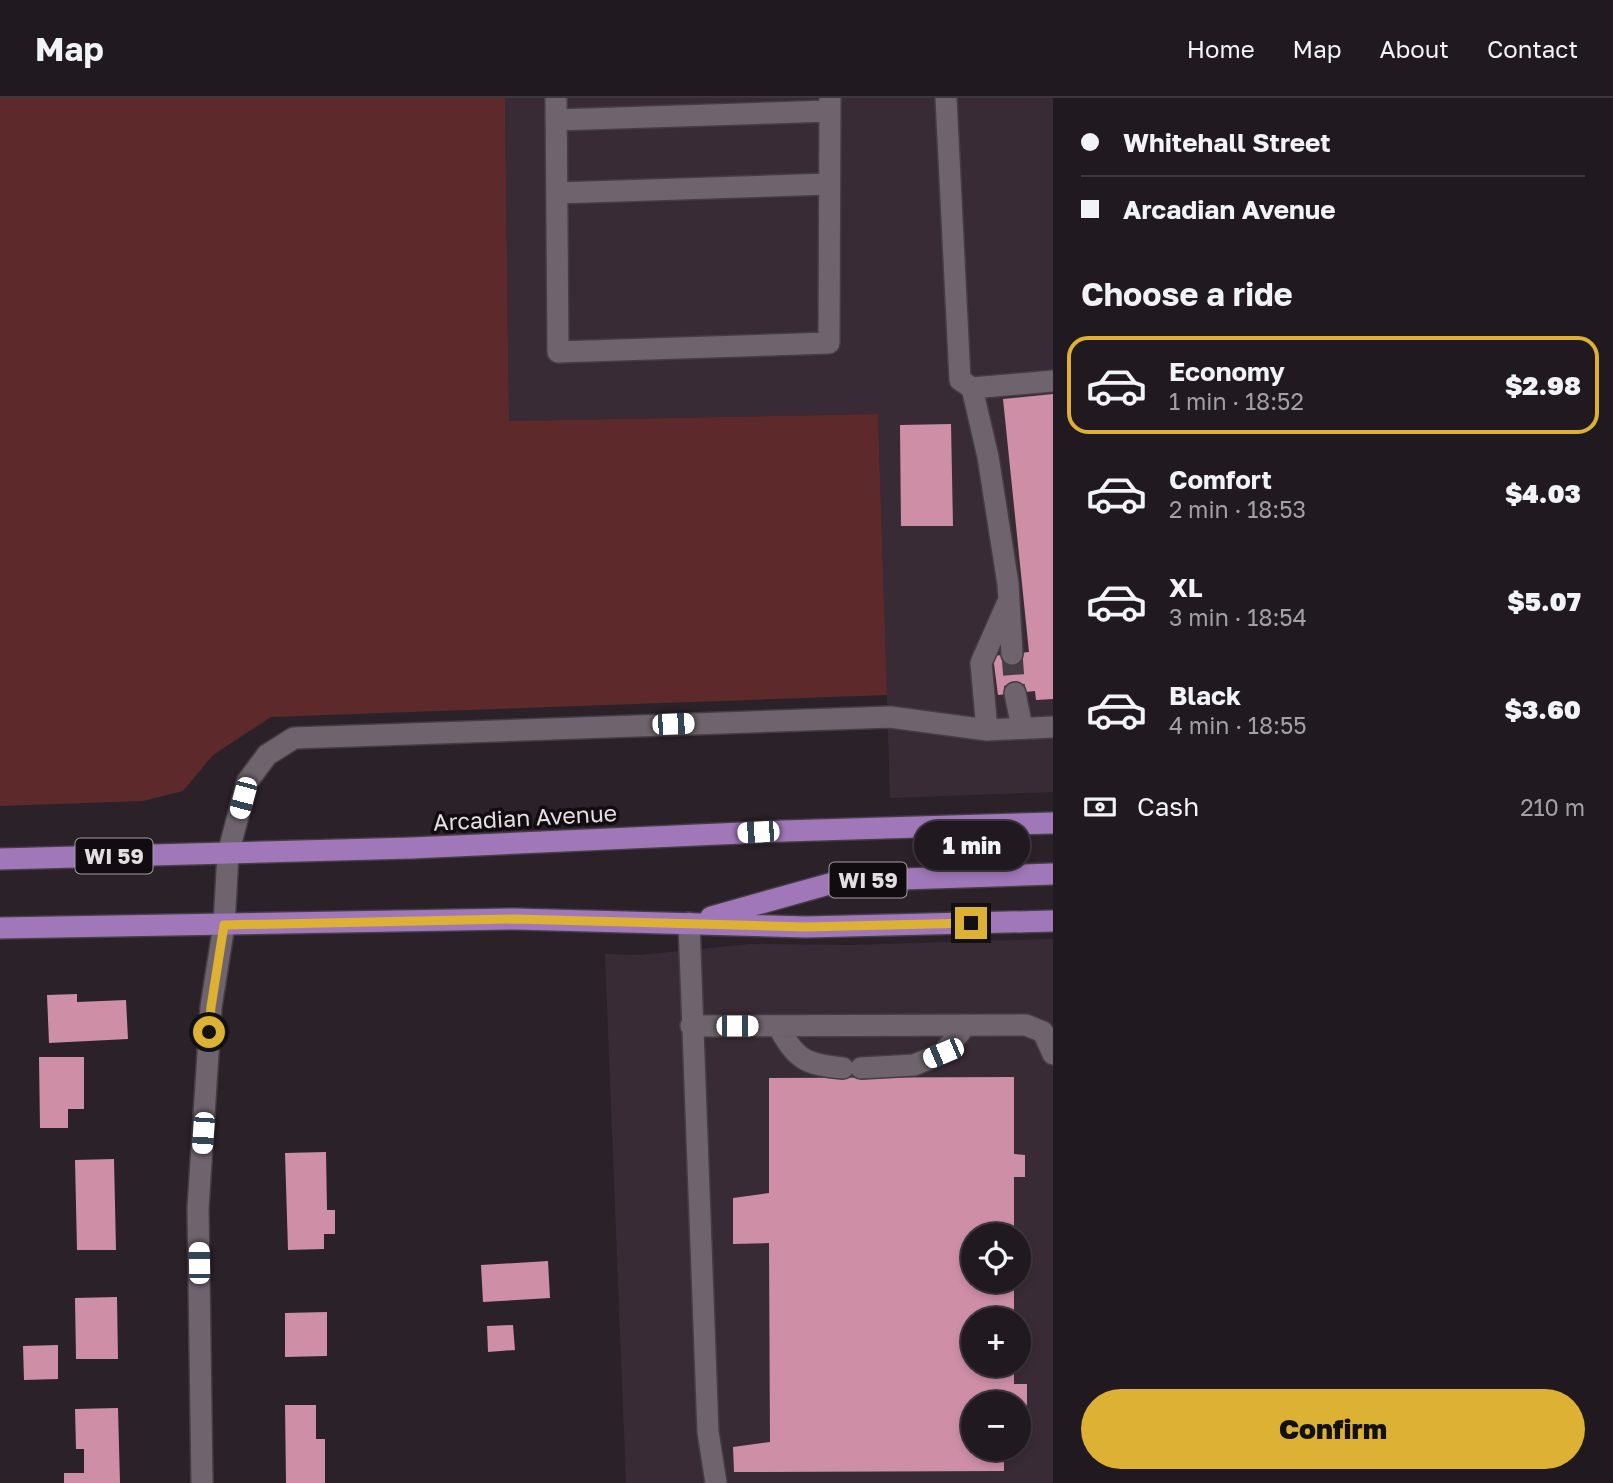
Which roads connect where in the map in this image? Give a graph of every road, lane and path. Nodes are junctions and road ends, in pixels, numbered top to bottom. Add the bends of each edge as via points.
1 (556, 98) edge
2 (946, 98) edge
3 (830, 104) edge
4 (556, 120) junction
5 (830, 184) junction
6 (557, 193) junction
7 (1053, 381) edge
8 (972, 388) junction
9 (1009, 598) junction
10 (1012, 654) tunnel mouth
11 (1015, 693) tunnel mouth
12 (1053, 727) edge
13 (1022, 728) junction
14 (987, 730) junction
15 (1053, 823) edge
16 (228, 854) junction
17 (0, 859) edge
18 (1053, 874) edge
19 (1053, 921) edge
20 (689, 923) junction
21 (224, 925) junction
22 (0, 929) edge
23 (691, 1026) junction
24 (769, 1026) junction
25 (965, 1026) junction
26 (1053, 1054) edge
27 (202, 1483) edge
28 (716, 1483) edge

1 - 4 street
2 - 8 street via 960,380
3 - 4 street
3 - 5 street
4 - 6 street
5 - 6 street
5 - 6 street via 829,343 815,344 558,352
7 - 8 street
8 - 9 street via 988,457
9 - 10 street
9 - 14 street via 981,663
11 - 13 street
12 - 13 street
13 - 14 street
14 - 16 street via 890,717 294,738 267,755 247,782
15 - 16 main road, Arcadian Avenue / WI 59
16 - 17 main road, Arcadian Avenue / WI 59
16 - 21 street
18 - 20 main road, WI 59 via 840,881
19 - 20 main road via 806,927
20 - 21 main road, WI 59 via 515,919
20 - 23 street
21 - 22 main road, WI 59
21 - 27 street via 211,1007 198,1208
23 - 24 street
23 - 28 street via 708,1432
24 - 25 street
24 - 25 street via 800,1058 820,1066 852,1068 915,1065 943,1053
25 - 26 street via 1026,1025 1043,1032

